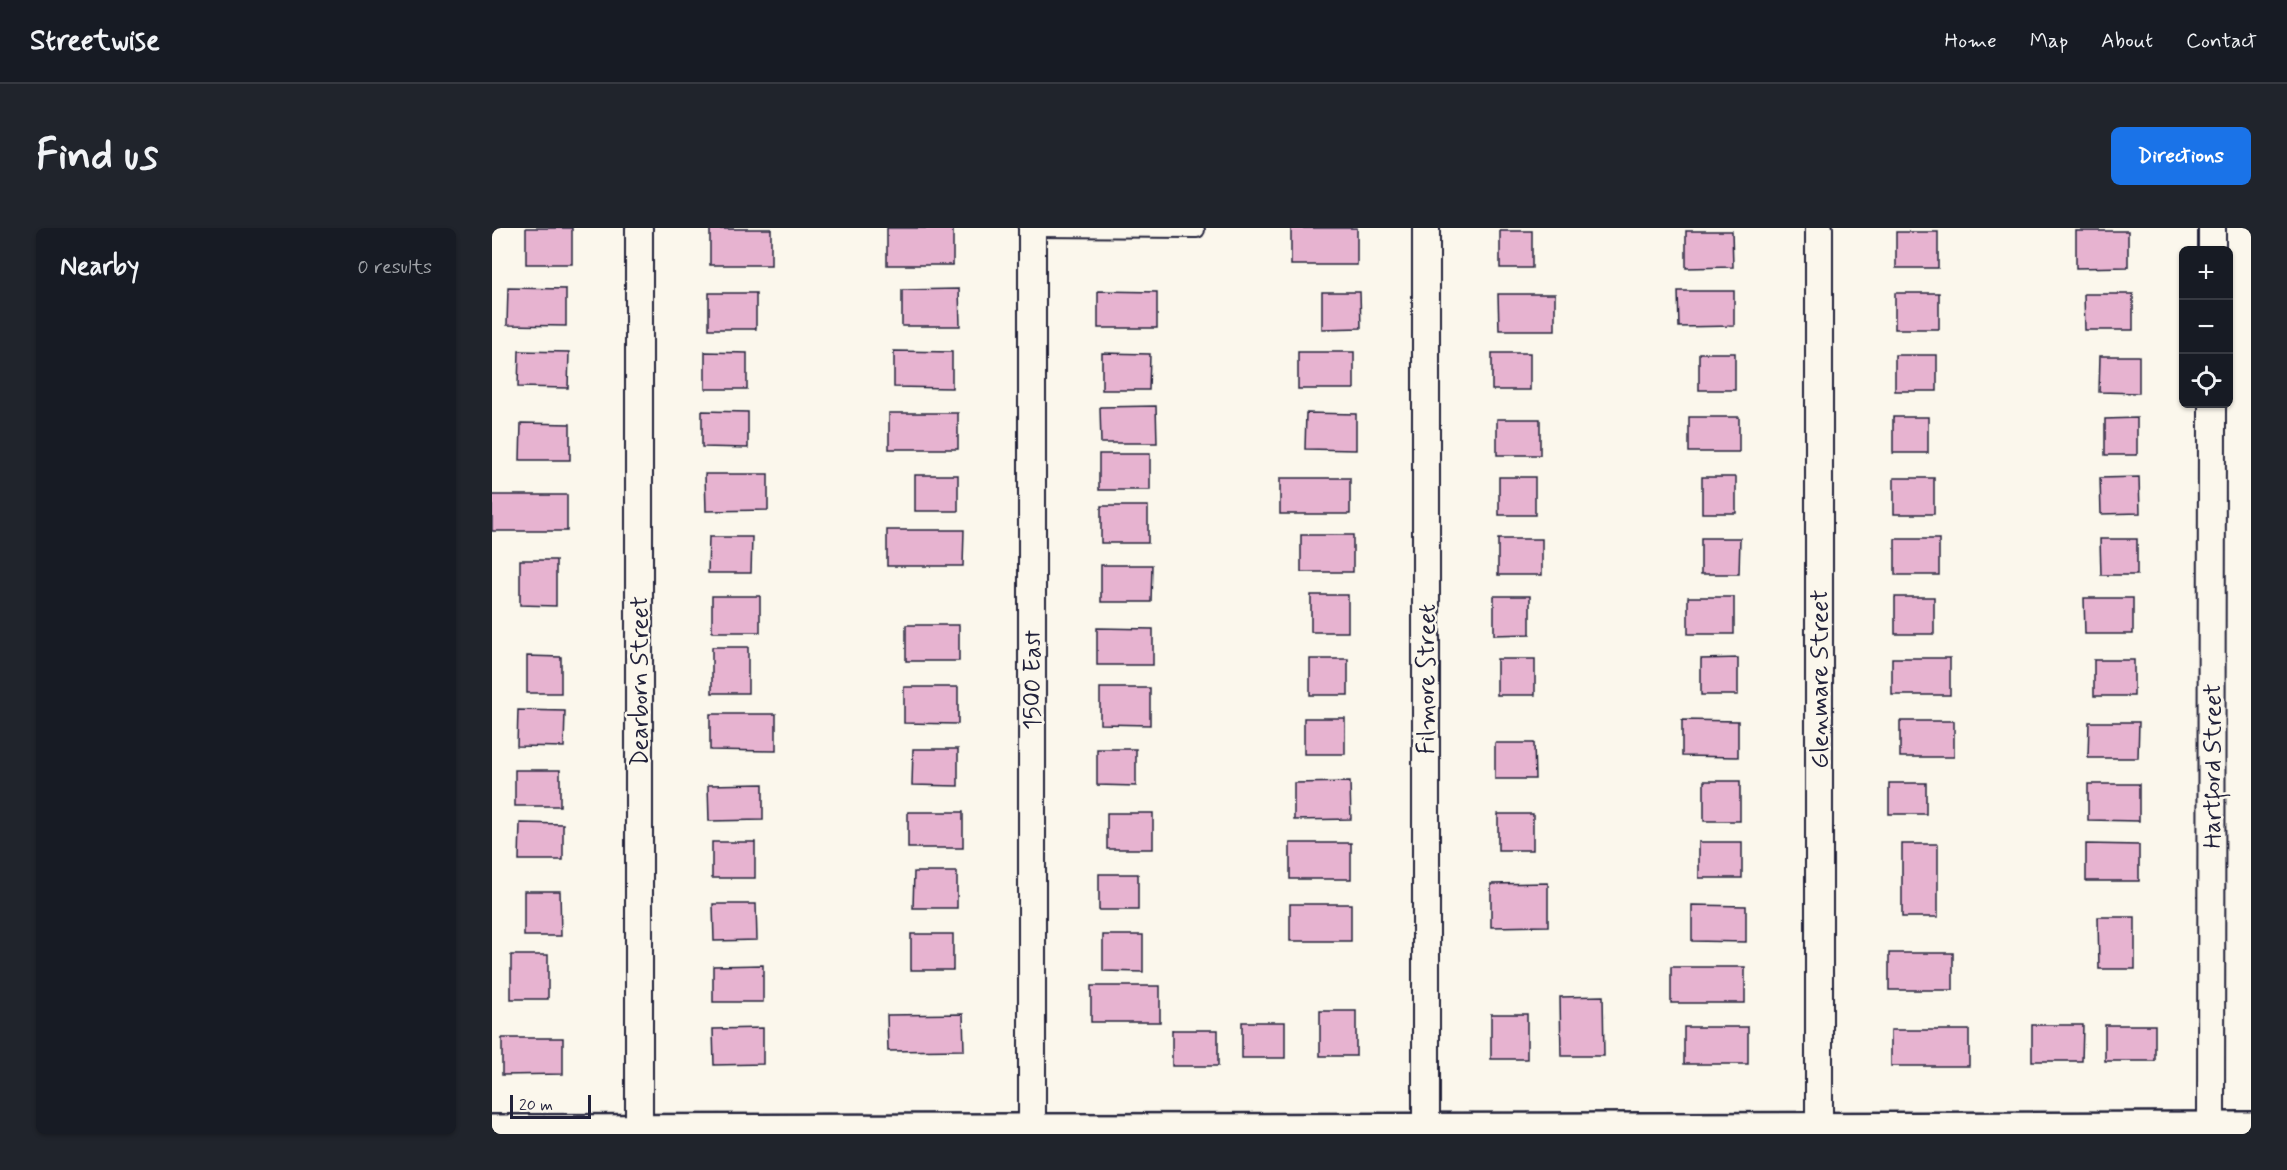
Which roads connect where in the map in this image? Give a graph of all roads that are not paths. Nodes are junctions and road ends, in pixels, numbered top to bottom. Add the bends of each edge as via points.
1 (639, 228) edge
2 (1426, 228) edge
3 (1819, 228) edge
4 (2212, 228) edge
5 (1032, 229) edge
6 (1197, 230) dead end
7 (2212, 246) edge
8 (2212, 408) edge
9 (1819, 1129) junction
10 (2211, 1129) junction
11 (2251, 1129) edge
12 (1426, 1130) junction
13 (1032, 1131) junction
14 (2070, 1131) edge
15 (492, 1132) edge
16 (1285, 1132) edge
17 (1677, 1132) edge
18 (639, 1133) edge
19 (705, 1133) edge
20 (966, 1133) edge

1 - 18 street, Dearborn Street
2 - 12 street, Filmore Street
3 - 9 street, Glenmare Street
4 - 7 street
5 - 6 lane
5 - 13 street, 1500 East
8 - 10 street, Hartford Street
9 - 14 street
9 - 17 street
10 - 11 street
10 - 14 street
12 - 16 street
12 - 17 street
13 - 16 street
13 - 20 street
15 - 18 street
18 - 19 street
19 - 20 street

